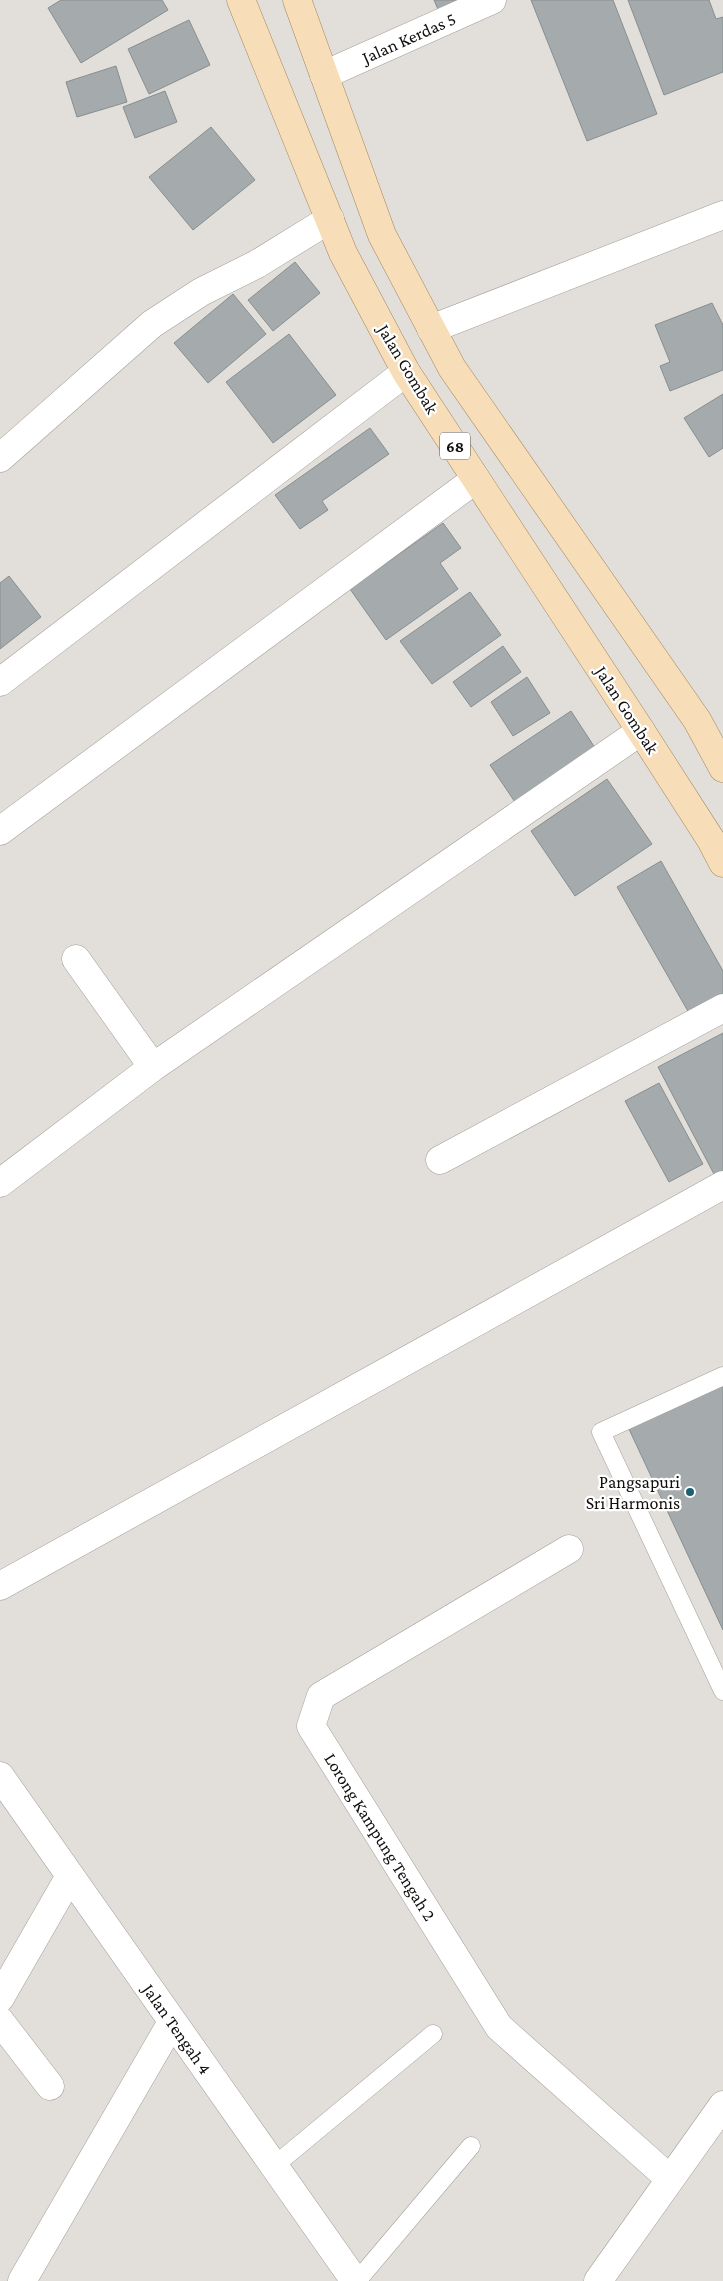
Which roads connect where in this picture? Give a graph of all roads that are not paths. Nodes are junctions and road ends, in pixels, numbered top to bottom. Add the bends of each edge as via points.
1 (241, 0) edge
2 (297, 0) edge
3 (492, 0) edge
4 (324, 75) junction
5 (723, 215) edge
6 (330, 219) junction
7 (431, 328) junction
8 (406, 372) junction
9 (0, 458) edge
10 (476, 479) junction
11 (0, 682) edge
12 (641, 731) junction
13 (723, 768) edge
14 (0, 831) edge
15 (723, 863) edge
16 (76, 959) dead end
17 (723, 1008) edge
18 (153, 1067) junction
19 (440, 1160) dead end
20 (0, 1183) edge
21 (723, 1185) edge
22 (723, 1376) edge
23 (569, 1549) dead end
24 (0, 1586) edge
25 (723, 1691) edge
26 (0, 1776) edge
27 (70, 1876) junction
28 (0, 1998) edge
29 (0, 2022) edge
30 (172, 2022) junction
31 (433, 2034) dead end
32 (50, 2086) dead end
33 (723, 2105) edge
34 (471, 2146) dead end
35 (274, 2166) junction
36 (670, 2179) junction
37 (22, 2281) edge
38 (356, 2281) edge
39 (598, 2281) edge

1 - 6 main road, Jalan Gombak / 68
2 - 4 main road, 68
3 - 4 street, Jalan Kerdas 5
4 - 7 main road, 68 via 382,235
5 - 7 street
6 - 8 main road, Jalan Gombak / 68 via 343,253
6 - 9 street via 257,264 201,292 152,324
7 - 13 main road, 68 via 452,368 697,720
8 - 10 main road, Jalan Gombak / 68
8 - 11 street
10 - 12 main road, Jalan Gombak / 68
10 - 14 street
12 - 15 main road, Jalan Gombak / 68
12 - 18 street
16 - 18 street
17 - 19 street
18 - 20 street
21 - 24 street
22 - 25 lane via 601,1432
23 - 36 street, Lorong Kampung Tengah 2 via 320,1696 311,1726 499,2027
26 - 27 street, Jalan Tengah 4
27 - 28 street
27 - 30 street, Jalan Tengah 4
29 - 32 street
30 - 35 street, Jalan Tengah 4
30 - 37 street
31 - 35 lane
33 - 36 street
34 - 38 lane
35 - 38 street, Jalan Tengah 4
36 - 39 street

